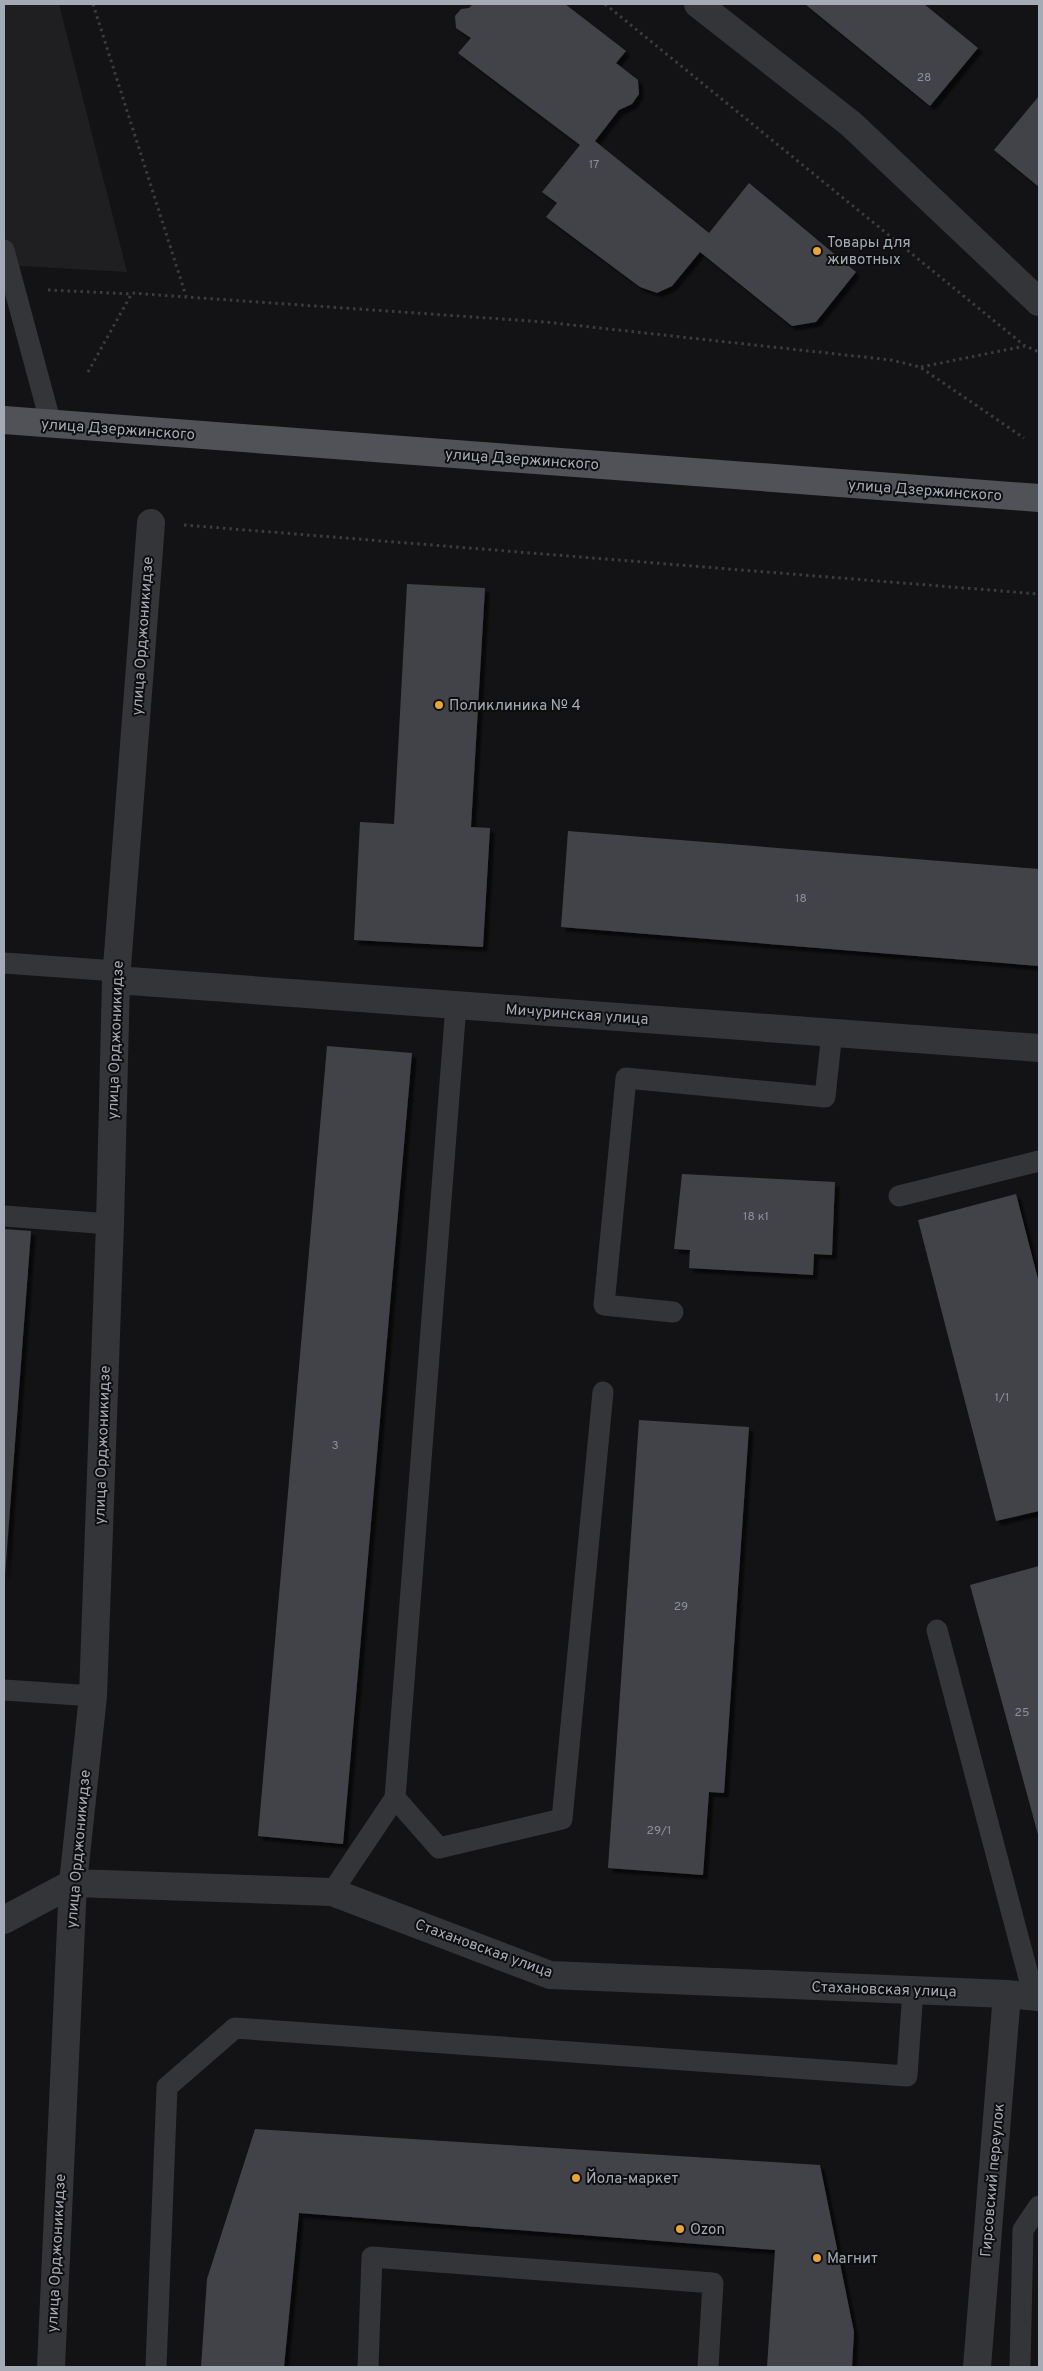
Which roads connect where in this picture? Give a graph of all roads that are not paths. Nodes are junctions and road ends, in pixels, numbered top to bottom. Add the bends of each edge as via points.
1 (698, 4) edge
2 (4, 250) edge
3 (1039, 302) edge
4 (4, 420) edge
5 (51, 424) junction
6 (1039, 498) edge
7 (151, 523) road end
8 (4, 963) edge
9 (116, 975) junction
10 (456, 1005) junction
11 (832, 1032) junction
12 (1039, 1048) edge
13 (1039, 1161) edge
14 (899, 1196) dead end
15 (4, 1216) edge
16 (110, 1224) junction
17 (673, 1312) dead end
18 (604, 1392) dead end
19 (937, 1630) dead end
20 (4, 1690) edge
21 (93, 1696) junction
22 (395, 1798) junction
23 (73, 1883) junction
24 (332, 1892) junction
25 (4, 1920) edge
26 (913, 1990) junction
27 (1007, 1994) junction
28 (1037, 1997) edge
29 (1039, 2206) edge
30 (51, 2367) edge
31 (156, 2367) edge
32 (368, 2367) edge
33 (708, 2367) edge
34 (977, 2367) edge
35 (1020, 2367) edge

1 - 3 street via 851,124
2 - 5 lane
4 - 5 main road, улица Дзержинского
5 - 6 main road, улица Дзержинского
7 - 9 street, улица Орджоникидзе
8 - 9 lane
9 - 10 street, Мичуринская улица
9 - 16 street, улица Орджоникидзе
10 - 11 street, Мичуринская улица
10 - 22 lane
11 - 12 street, Мичуринская улица
11 - 17 lane via 825,1097 626,1078 604,1305
13 - 14 lane
15 - 16 lane
16 - 21 street, улица Орджоникидзе
18 - 22 lane via 562,1819 439,1848
19 - 28 lane
20 - 21 lane
21 - 23 street, улица Орджоникидзе
22 - 24 lane
23 - 24 street, Стахановская улица
23 - 25 street
23 - 30 street, улица Орджоникидзе
24 - 26 street, Стахановская улица via 550,1975
26 - 27 street, Стахановская улица
26 - 31 lane via 907,2076 235,2028 167,2087
27 - 28 street, Стахановская улица
27 - 34 street, Гирсовский переулок
29 - 35 lane via 1023,2230
32 - 33 lane via 372,2257 713,2283

